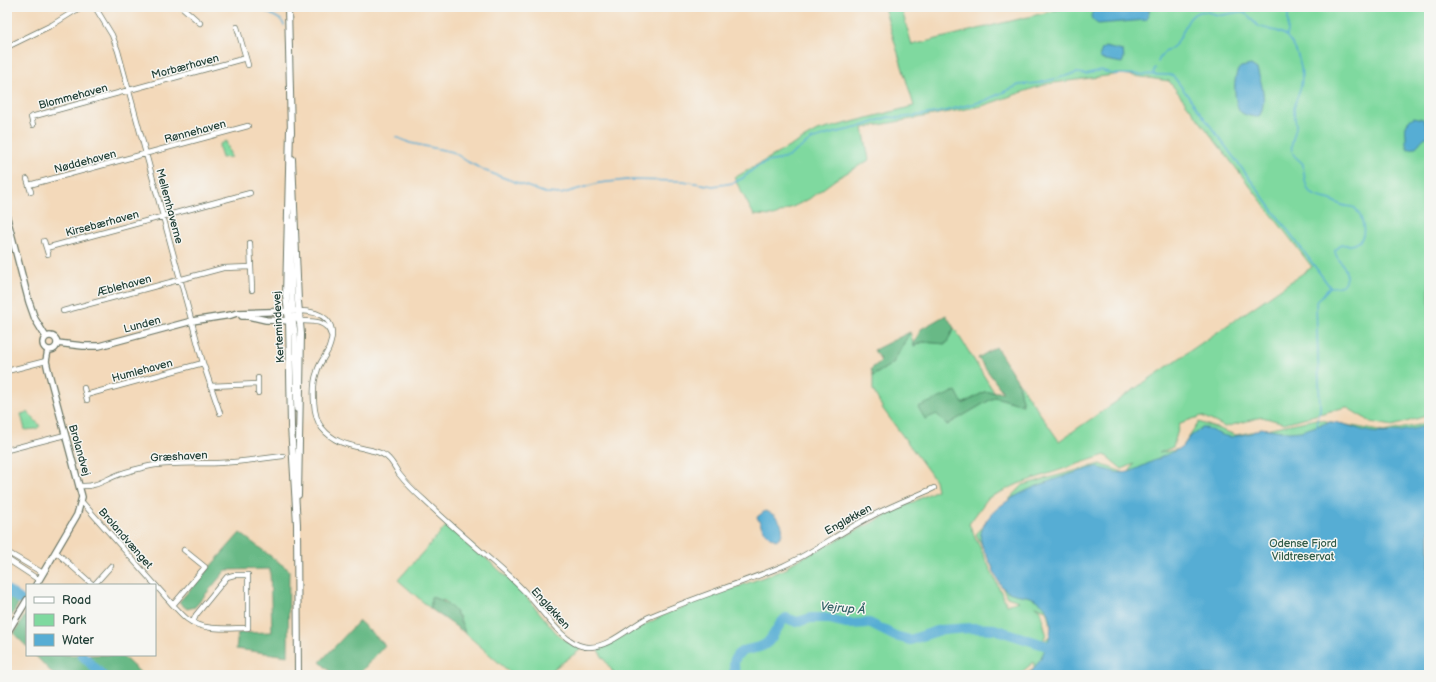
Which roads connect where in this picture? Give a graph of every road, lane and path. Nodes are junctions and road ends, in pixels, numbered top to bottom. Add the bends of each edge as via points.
1 (81, 7) edge
2 (95, 7) edge
3 (182, 7) edge
4 (288, 7) edge
5 (200, 22) dead end
6 (237, 27) dead end
7 (7, 46) edge
8 (246, 58) junction
9 (248, 65) dead end
10 (129, 90) junction
11 (33, 125) dead end
12 (248, 126) dead end
13 (290, 129) junction
14 (146, 154) junction
15 (27, 178) dead end
16 (29, 185) junction
17 (31, 192) dead end
18 (250, 193) dead end
19 (163, 216) junction
20 (7, 218) edge
21 (44, 241) dead end
22 (250, 243) dead end
23 (46, 248) junction
24 (48, 254) dead end
25 (251, 266) junction
26 (180, 279) junction
27 (252, 290) dead end
28 (63, 311) dead end
29 (293, 311) junction
30 (231, 315) junction
31 (192, 321) junction
32 (294, 321) junction
33 (46, 338) junction
34 (332, 340) junction
35 (57, 343) junction
36 (48, 350) junction
37 (46, 361) junction
38 (203, 363) junction
39 (7, 371) edge
40 (258, 378) dead end
41 (258, 384) junction
42 (210, 386) junction
43 (84, 388) dead end
44 (258, 393) dead end
45 (220, 413) dead end
46 (65, 435) junction
47 (7, 450) edge
48 (283, 456) dead end
49 (80, 486) junction
50 (934, 488) dead end
51 (82, 502) junction
52 (297, 524) junction
53 (184, 550) dead end
54 (7, 552) edge
55 (56, 552) junction
56 (7, 559) edge
57 (111, 566) dead end
58 (43, 573) junction
59 (38, 583) edge
60 (93, 584) edge
61 (95, 584) edge
62 (154, 584) edge
63 (156, 586) edge
64 (26, 602) edge
65 (173, 605) junction
66 (193, 622) junction
67 (7, 633) edge
68 (298, 675) edge

1 - 7 street via 52,25
2 - 10 street, Mellemhaverne via 112,35
3 - 5 street
4 - 13 main road, Kertemindevej
6 - 8 street
8 - 9 street
8 - 10 street, Morbærhaven
10 - 11 street, Blommehaven via 31,117
10 - 14 street, Mellemhaverne
12 - 14 street, Rønnehaven
13 - 29 main road, Kertemindevej via 288,203
13 - 29 main road, Kertemindevej via 296,227
14 - 16 street, Nøddehaven
14 - 19 street, Mellemhaverne
15 - 16 street
16 - 17 street
18 - 19 street, Kirsebærhaven
19 - 23 street, Kirsebærhaven
19 - 26 street, Mellemhaverne
20 - 33 street via 29,302
21 - 23 street
22 - 25 street
23 - 24 street
25 - 26 street, Æblehaven via 222,268
25 - 27 street
26 - 28 street, Æblehaven via 73,311
26 - 31 street, Mellemhaverne
29 - 30 street, Lunden
29 - 32 main road, Kertemindevej
29 - 32 main road, Kertemindevej
29 - 34 street via 315,312 325,317 331,325
30 - 31 street, Lunden
30 - 32 street, Lunden
31 - 35 street, Lunden via 99,346
31 - 38 street, Mellemhaverne
32 - 34 street via 321,323 330,332
32 - 52 main road, Kertemindevej via 291,426
32 - 52 main road, Kertemindevej via 301,334
33 - 35 street via 53,337
33 - 36 street via 43,344
34 - 50 street, Engløkken via 317,369 314,405 320,425 330,437 383,454 418,495 526,592 568,640 590,648 609,641 641,621 784,565 870,517
35 - 36 street via 56,347
36 - 37 street, Brolandvej
37 - 39 street
37 - 46 street, Brolandvej
38 - 42 street, Mellemhaverne
38 - 43 street, Humlehaven via 87,397
40 - 41 street
41 - 42 street
41 - 44 street
42 - 45 street, Mellemhaverne
46 - 47 street
46 - 49 street, Brolandvej
48 - 49 street, Græshaven via 227,463 151,466 125,472 89,487
49 - 51 street, Brolandvej
51 - 55 street
51 - 62 street, Brolandvænget
52 - 68 main road, Kertemindevej
53 - 65 street via 204,567
54 - 58 street
55 - 58 street
55 - 60 street
56 - 59 street
57 - 61 street
58 - 59 street
63 - 65 street, Brolandvænget
64 - 67 street
65 - 66 street, Brolandvænget
66 - 66 street, Brolandvænget via 211,628 248,628 248,575 227,577

